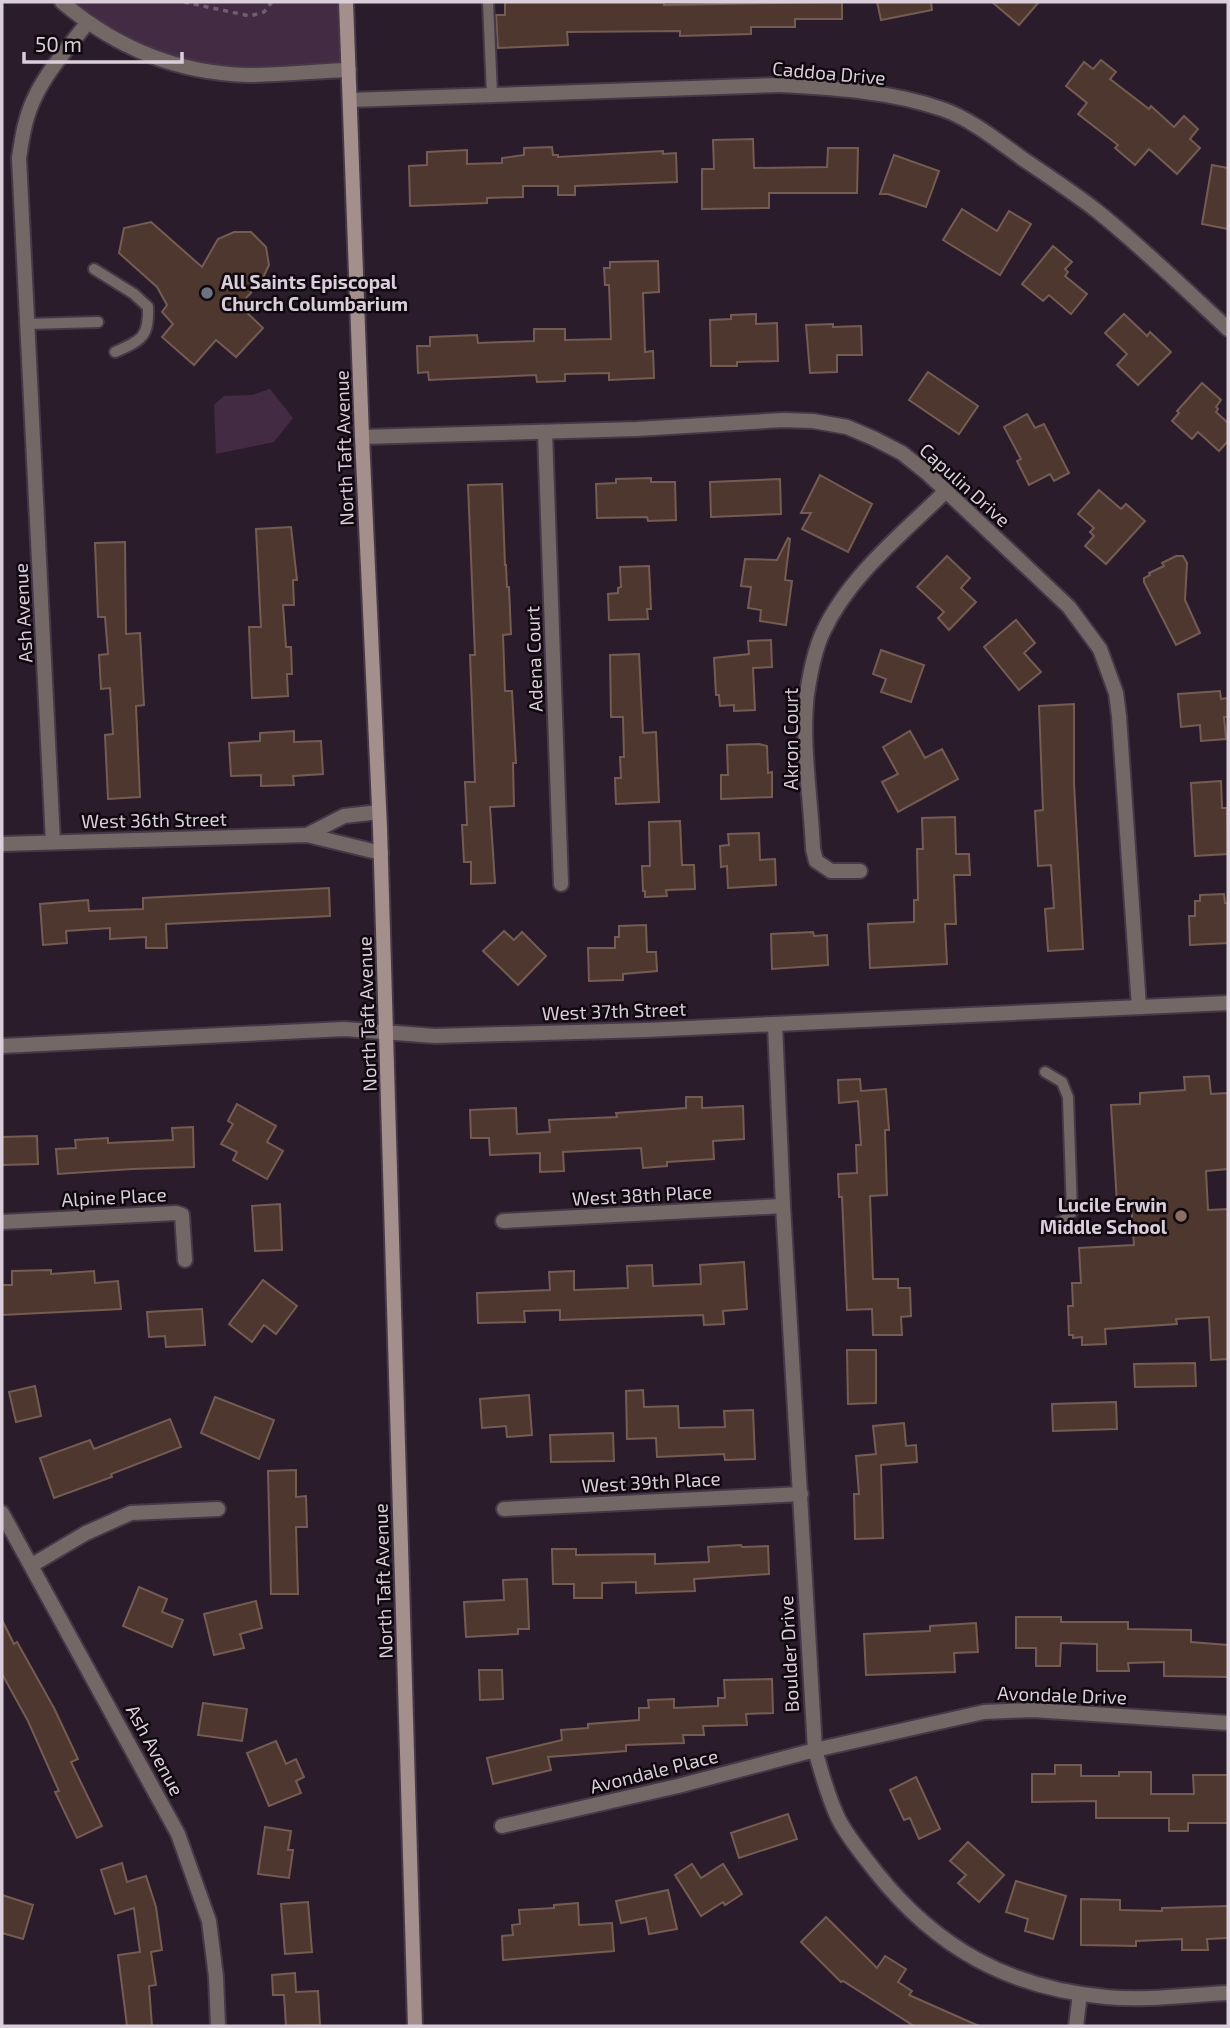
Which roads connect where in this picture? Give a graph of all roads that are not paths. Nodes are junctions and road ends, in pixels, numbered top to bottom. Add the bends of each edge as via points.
1 (62, 2) edge
2 (346, 2) edge
3 (488, 2) edge
4 (87, 23) junction
5 (349, 70) junction
6 (492, 95) junction
7 (350, 100) junction
8 (94, 270) dead end
9 (98, 322) dead end
10 (28, 324) junction
11 (1228, 329) edge
12 (115, 352) dead end
13 (545, 432) junction
14 (362, 437) junction
15 (946, 491) junction
16 (379, 812) junction
17 (307, 835) junction
18 (53, 842) junction
19 (2, 844) edge
20 (381, 853) junction
21 (860, 871) dead end
22 (561, 884) dead end
23 (1228, 1003) edge
24 (1139, 1007) junction
25 (775, 1025) junction
26 (387, 1034) junction
27 (2, 1046) edge
28 (1045, 1072) dead end
29 (783, 1206) junction
30 (503, 1221) dead end
31 (2, 1222) edge
32 (1050, 1227) dead end
33 (185, 1260) dead end
34 (801, 1494) junction
35 (218, 1509) dead end
36 (504, 1509) dead end
37 (2, 1513) edge
38 (32, 1565) junction
39 (1228, 1723) edge
40 (815, 1750) junction
41 (502, 1826) dead end
42 (1228, 1993) edge
43 (1080, 1994) junction
44 (218, 2026) edge
45 (415, 2026) edge
46 (1076, 2026) edge

1 - 4 street
2 - 5 main road, North Taft Avenue
3 - 6 lane
4 - 5 street via 134,50 185,66 247,75
4 - 10 street, Ash Avenue via 41,85 23,132 19,158
5 - 7 main road, North Taft Avenue
6 - 7 street, Caddoa Drive
6 - 11 street, Caddoa Drive via 779,85 840,89 942,108 1095,210
7 - 14 main road, North Taft Avenue
8 - 12 lane via 148,307 149,327 139,341
9 - 10 lane
10 - 18 street, Ash Avenue
13 - 14 street, Capulin Drive
13 - 15 street, Capulin Drive via 813,421 847,427 902,453
13 - 22 street, Adena Court
14 - 16 main road, North Taft Avenue
15 - 21 street, Akron Court via 872,564 834,611 822,634 807,694 816,861 831,871
15 - 24 street, Capulin Drive via 1069,607 1100,649 1109,671 1119,716
16 - 17 street, West 36th Street via 344,816
16 - 20 main road, North Taft Avenue
17 - 18 street, West 36th Street
17 - 20 street, West 36th Street
18 - 19 street, West 36th Street
20 - 26 main road, North Taft Avenue
23 - 24 street, West 37th Street
24 - 25 street, West 37th Street
25 - 26 street, West 37th Street
25 - 29 street, Boulder Drive
26 - 27 street, West 37th Street via 344,1029
26 - 45 main road, North Taft Avenue
28 - 32 lane via 1062,1082 1068,1097 1072,1212
29 - 30 street, West 38th Place
29 - 34 street, Boulder Drive
31 - 33 street, Alpine Place via 176,1213 183,1215
34 - 36 street, West 39th Place
34 - 40 street, Boulder Drive
35 - 38 street via 131,1513
37 - 38 street, Ash Avenue
38 - 44 street, Ash Avenue via 161,1800 187,1857 209,1921
39 - 40 street, Avondale Drive via 1007,1710
40 - 41 street, Avondale Place
40 - 43 street, Boulder Drive via 839,1820 899,1902 966,1954 1017,1978
42 - 43 street, Boulder Drive
43 - 46 street

